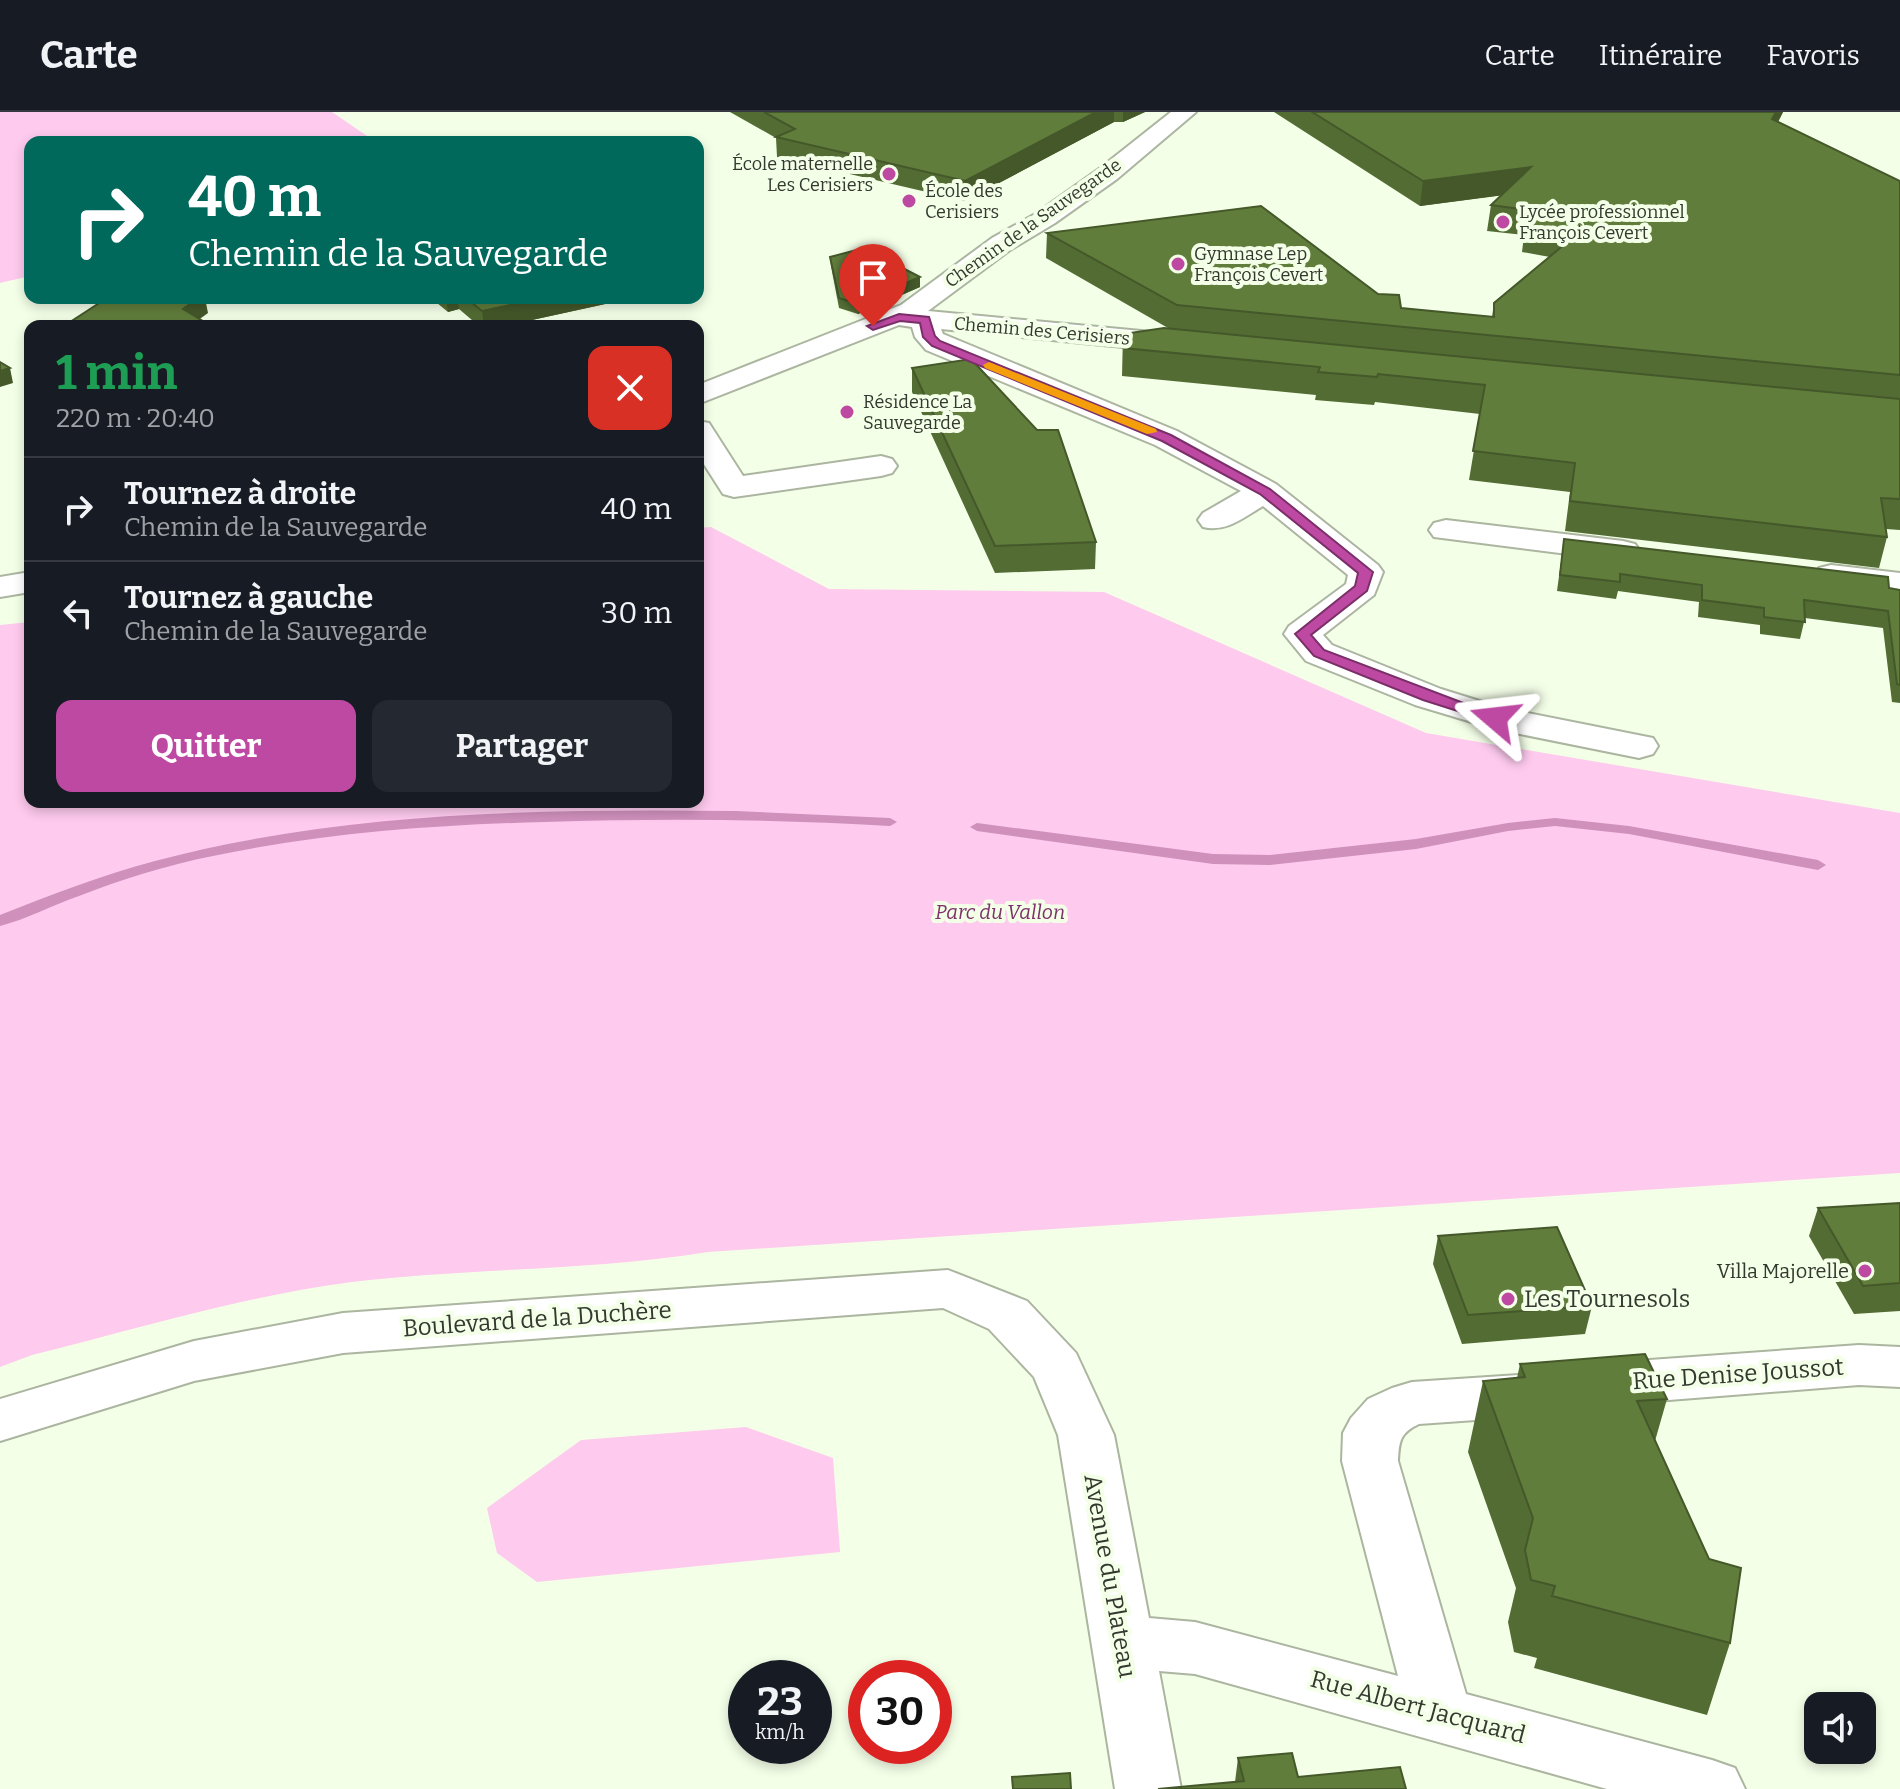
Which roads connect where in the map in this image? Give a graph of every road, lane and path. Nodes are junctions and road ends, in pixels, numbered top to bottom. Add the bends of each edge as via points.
1 (1185, 112) edge
2 (912, 318) junction
3 (1205, 346) edge
4 (704, 393) edge
5 (704, 440) edge
6 (881, 466) dead end
7 (1265, 491) junction
8 (1215, 520) dead end
9 (1446, 530) dead end
10 (1655, 555) edge
11 (1793, 570) edge
12 (1900, 583) edge
13 (1639, 746) dead end
14 (1057, 1367) joint
15 (1900, 1367) edge
16 (0, 1420) edge
17 (1120, 1642) junction
18 (1439, 1712) junction
19 (1148, 1789) edge
20 (1712, 1789) edge

1 - 2 street, Chemin de la Sauvegarde via 1108,174 1001,244
2 - 3 street, Chemin des Cerisiers
2 - 4 street, Chemin de la Sauvegarde via 809,350
2 - 7 street via 936,344 1166,438
5 - 6 street via 734,487
7 - 8 street
7 - 13 street via 1366,572 1362,588 1302,634 1319,653 1495,718
9 - 10 street
11 - 12 street
14 - 16 street, Boulevard de la Duchère via 1008,1315 948,1289 343,1333 194,1361
14 - 17 street, Avenue du Plateau via 1086,1435
15 - 18 street, Rue Denise Joussot via 1859,1365 1593,1385 1562,1393 1412,1403 1388,1414 1371,1433 1370,1461
17 - 18 street, Rue Albert Jacquard via 1195,1648
17 - 19 street, Avenue du Plateau
18 - 20 street, Rue Albert Jacquard

